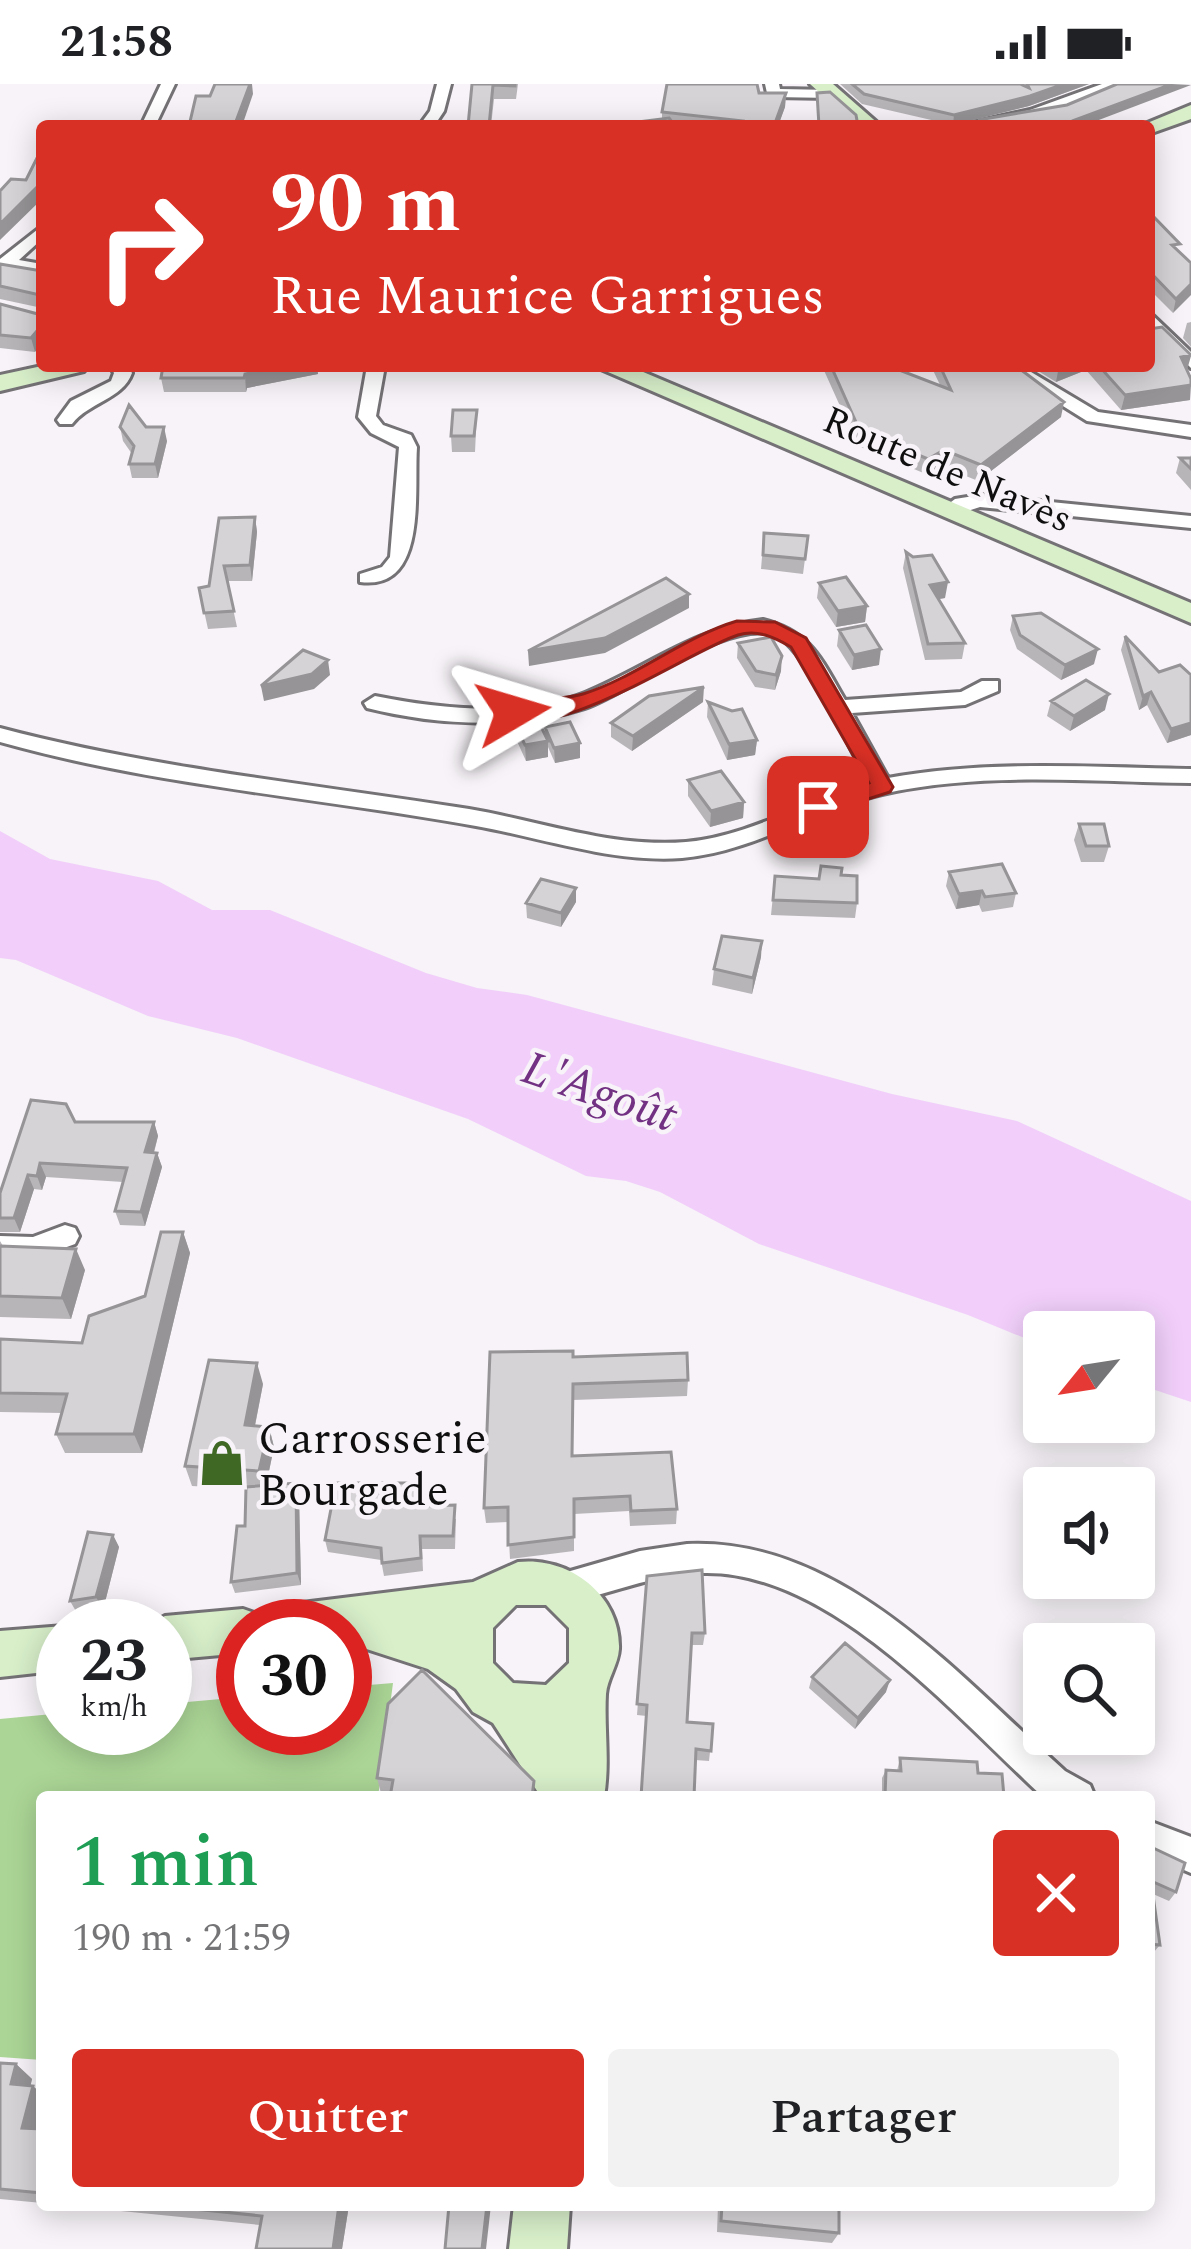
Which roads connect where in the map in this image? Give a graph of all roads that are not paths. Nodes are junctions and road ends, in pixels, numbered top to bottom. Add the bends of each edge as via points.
1 (168, 84) edge
2 (445, 84) edge
3 (772, 84) edge
4 (1115, 84) edge
5 (826, 89) edge
6 (1191, 111) edge
7 (151, 120) edge
8 (430, 120) edge
9 (863, 120) edge
10 (998, 120) edge
11 (1155, 126) edge
12 (36, 236) edge
13 (4, 265) edge
14 (36, 268) edge
15 (1155, 324) edge
16 (1191, 363) edge
17 (49, 372) edge
18 (122, 372) edge
19 (375, 372) edge
20 (622, 372) edge
21 (1018, 372) edge
22 (0, 383) edge
23 (66, 420) dead end
24 (1191, 431) edge
25 (949, 511) junction
26 (1191, 522) edge
27 (367, 578) dead end
28 (1191, 614) edge
29 (990, 686) dead end
30 (375, 703) dead end
31 (836, 707) junction
32 (0, 735) edge
33 (1191, 776) edge
34 (882, 787) junction
35 (64, 1236) dead end
36 (0, 1247) edge
37 (649, 1567) junction
38 (560, 1589) junction
39 (484, 1602) junction
40 (372, 1616) edge
41 (372, 1628) edge
42 (595, 1628) junction
43 (36, 1651) edge
44 (0, 1654) edge
45 (470, 1672) junction
46 (582, 1684) junction
47 (508, 1706) junction
48 (564, 1791) edge
49 (580, 1791) edge
50 (1067, 1791) edge
51 (1155, 1840) edge
52 (1191, 1855) edge
53 (541, 2211) edge
54 (538, 2249) edge

1 - 7 street
2 - 8 street
3 - 5 street via 783,97
4 - 10 street
5 - 9 main road
6 - 11 main road
12 - 13 street
13 - 14 street
15 - 16 street
17 - 22 main road
18 - 23 street via 119,384 77,404
19 - 27 street via 367,417 408,447 400,558
20 - 25 main road, Route de Navès
21 - 24 street via 1093,417
25 - 26 street via 980,501
25 - 28 main road, Route de Navès
29 - 31 street via 965,698
30 - 31 street via 555,709 617,688 725,632 761,625 799,643
31 - 34 street
32 - 34 street via 113,767 651,850 721,844
33 - 34 street via 1000,774
35 - 36 street via 34,1248
37 - 38 street
37 - 42 street via 604,1604
37 - 50 street via 733,1559 799,1577 842,1602
38 - 39 main road via 520,1583
38 - 42 main road
39 - 40 main road
39 - 45 main road via 466,1635
41 - 45 main road via 442,1651
42 - 46 main road
43 - 44 main road
45 - 47 main road
46 - 47 main road via 541,1708
46 - 49 main road
47 - 48 main road
51 - 52 street
53 - 54 main road

